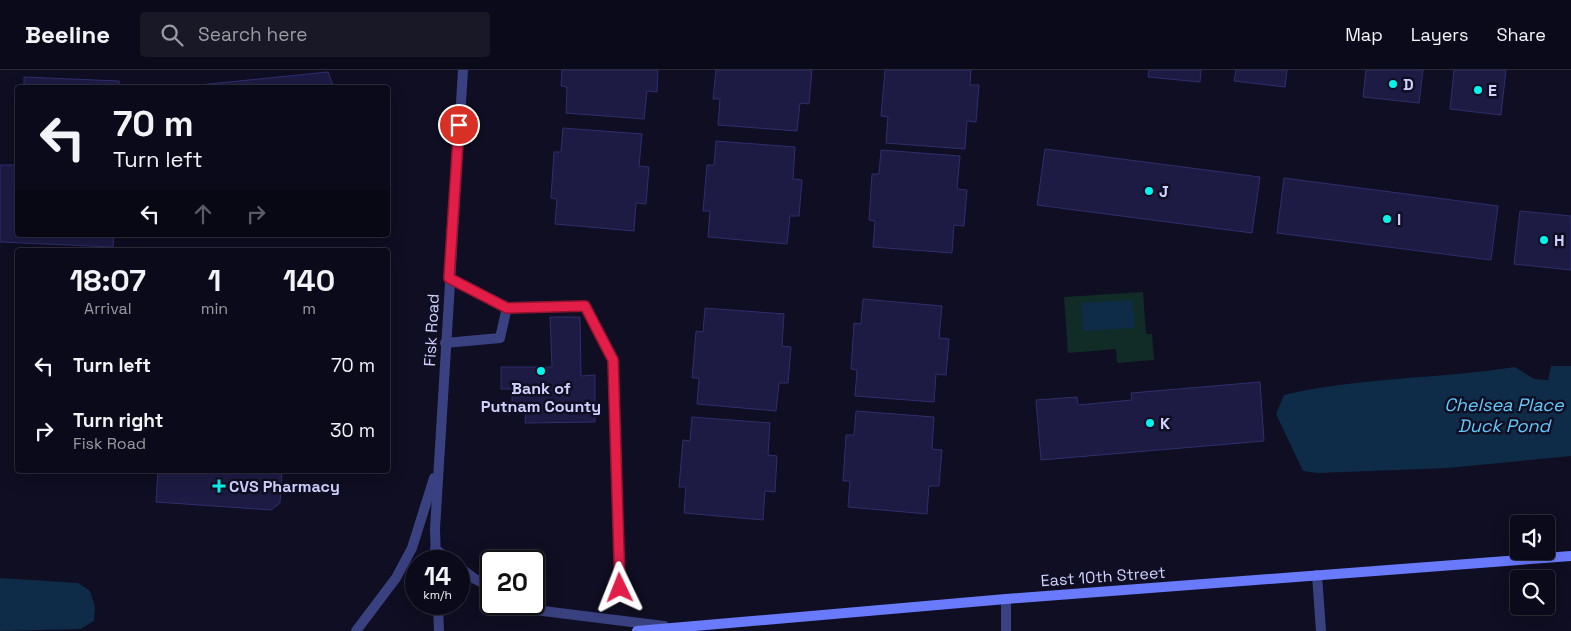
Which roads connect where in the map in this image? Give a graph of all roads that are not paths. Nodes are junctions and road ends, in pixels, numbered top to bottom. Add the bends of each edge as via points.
1 (463, 70) edge
2 (449, 278) junction
3 (507, 308) junction
4 (445, 343) junction
5 (438, 463) junction
6 (436, 549) edge
7 (1571, 556) edge
8 (1317, 575) junction
9 (620, 588) dead end
10 (1006, 599) junction
11 (545, 611) edge
12 (438, 615) edge
13 (675, 628) junction
14 (356, 631) edge
15 (439, 631) edge
16 (637, 631) edge
17 (1006, 631) edge
18 (1321, 631) edge

1 - 2 street, Fisk Road
2 - 3 street
2 - 4 street, Fisk Road
3 - 4 street via 500,338
3 - 9 street via 585,306 613,360
4 - 5 street, Fisk Road
5 - 6 street, Fisk Road
5 - 14 street via 412,548 396,578
7 - 8 main road, East 10th Street
8 - 10 main road, East 10th Street
8 - 18 street
10 - 13 main road, East 10th Street
10 - 17 street
11 - 13 street
12 - 15 street
13 - 16 main road, East 10th Street

